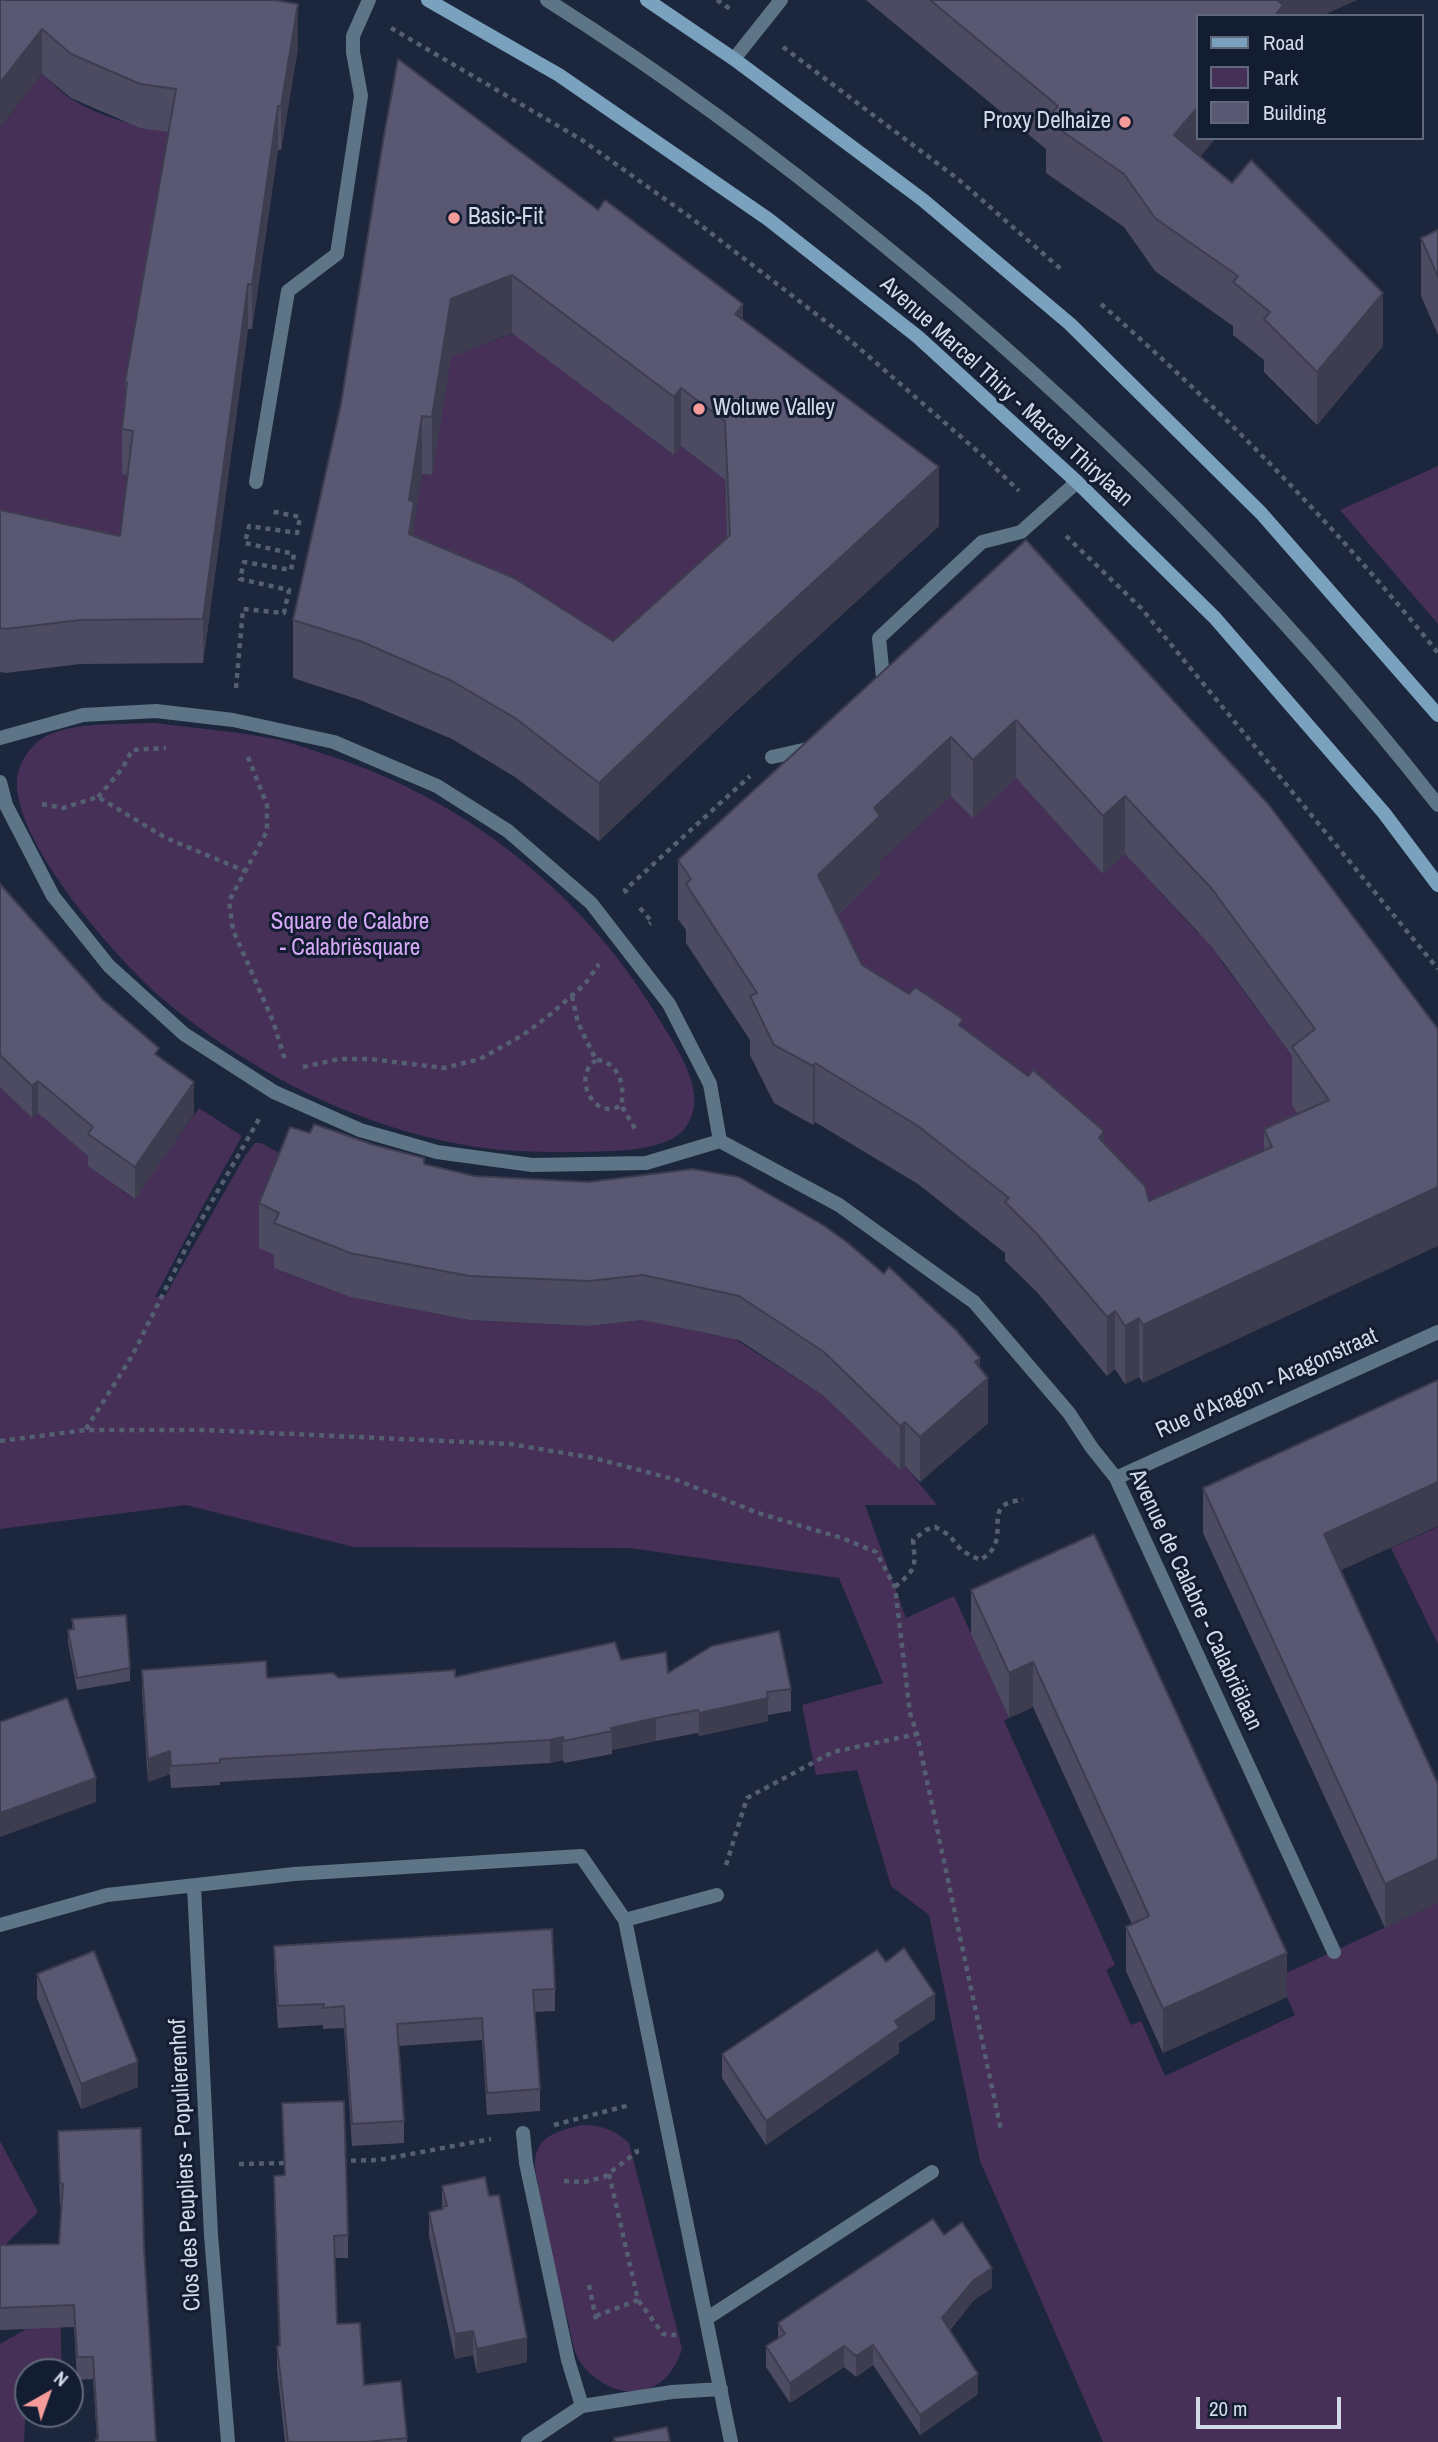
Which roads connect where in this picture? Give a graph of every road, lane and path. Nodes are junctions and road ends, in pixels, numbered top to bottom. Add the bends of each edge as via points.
1 (428, 0) edge
2 (547, 0) edge
3 (647, 0) edge
4 (780, 0) edge
5 (366, 7) edge
6 (734, 59) junction
7 (256, 482) joint
8 (1077, 482) junction
9 (1043, 514) junction
10 (875, 695) edge
11 (235, 699) dead end
12 (1438, 715) edge
13 (0, 738) edge
14 (826, 738) edge
15 (174, 747) dead end
16 (245, 750) dead end
17 (772, 757) dead end
18 (748, 778) dead end
19 (0, 782) edge
20 (98, 797) junction
21 (33, 802) dead end
22 (1438, 804) edge
23 (245, 871) junction
24 (1438, 885) edge
25 (645, 927) dead end
26 (603, 961) dead end
27 (1438, 970) edge
28 (572, 996) junction
29 (596, 1060) junction
30 (285, 1069) junction
31 (274, 1092) junction
32 (621, 1105) junction
33 (644, 1141) dead end
34 (720, 1141) junction
35 (1438, 1332) edge
36 (86, 1430) junction
37 (0, 1441) edge
38 (1116, 1478) junction
39 (1023, 1499) dead end
40 (895, 1587) junction
41 (917, 1734) junction
42 (194, 1886) junction
43 (717, 1895) joint
44 (625, 1920) junction
45 (0, 1925) edge
46 (1334, 1952) dead end
47 (662, 2099) junction
48 (627, 2106) junction
49 (629, 2118) dead end
50 (1001, 2130) dead end
51 (523, 2133) junction
52 (635, 2140) dead end
53 (339, 2161) edge
54 (299, 2162) edge
55 (526, 2163) junction
56 (207, 2165) junction
57 (932, 2172) dead end
58 (610, 2174) junction
59 (638, 2300) junction
60 (596, 2316) dead end
61 (706, 2319) junction
62 (721, 2389) junction
63 (582, 2406) junction
64 (228, 2442) edge
65 (528, 2442) edge
66 (731, 2442) edge

1 - 8 main road, Avenue Marcel Thiry - Marcel Thirylaan via 559,75 768,219 918,337
2 - 22 street, Avenue Marcel Thiry - Marcel Thirylaan via 686,93 808,183 1061,396 1279,616
3 - 6 main road
4 - 6 street
5 - 7 street via 353,36 361,96 337,254 288,291
5 - 9 path via 388,25 582,140 690,217 851,341
6 - 12 main road via 923,200 1070,324 1261,513
7 - 11 path via 251,508 300,517 297,533 249,526 245,543 294,554 292,570 244,562 240,579 289,590 284,613 243,609
8 - 9 street
8 - 24 main road, Avenue Marcel Thiry - Marcel Thirylaan via 1215,618 1384,813
9 - 10 street via 1021,532 982,542 879,638 885,686
9 - 27 path via 1141,608
13 - 34 street via 83,715 156,711 233,720 334,742 437,786 508,831 591,903 669,1004 710,1084
14 - 17 street via 816,747
15 - 20 path via 132,750
16 - 23 path via 267,805 267,831
18 - 25 path via 625,890 652,922
19 - 31 street via 6,805 53,896 109,966 184,1034
20 - 21 path via 64,808
20 - 23 path via 166,838
23 - 30 path via 229,901 233,930 273,1021
26 - 28 path
28 - 29 path via 578,1023
28 - 30 path via 523,1035 480,1059 444,1068 339,1059
29 - 32 path via 612,1066 622,1083
29 - 32 path via 587,1069 590,1100 607,1108
30 - 31 path
31 - 34 street via 360,1130 437,1152 532,1165 646,1163
31 - 36 path via 192,1236 132,1356
32 - 33 path
34 - 38 street, Avenue de Calabre - Calabriëlaan via 839,1205 974,1302 1069,1413
35 - 38 street, Rue d'Aragon - Aragonstraat
36 - 37 path
36 - 40 path via 205,1430 510,1444 594,1458 677,1480 876,1552
38 - 46 street, Avenue de Calabre - Calabriëlaan
39 - 40 path via 1001,1508 998,1542 992,1554 980,1560 935,1527 926,1530 913,1540 911,1575
40 - 41 path via 910,1713
41 - 43 path via 833,1752 747,1798
41 - 50 path
42 - 44 street via 294,1874 581,1856
42 - 45 street via 107,1895
42 - 56 street, Clos des Peupliers - Populierenhof
43 - 44 street
44 - 47 street
47 - 48 path
47 - 61 street
48 - 49 path
48 - 51 path
51 - 53 path via 379,2160
51 - 55 street
52 - 58 path via 637,2152
54 - 56 path
55 - 58 path via 566,2182
55 - 63 street
56 - 64 street, Clos des Peupliers - Populierenhof
57 - 61 street
58 - 59 path
59 - 60 path
59 - 61 path via 663,2334 691,2336
61 - 62 street
62 - 63 street
62 - 66 street
63 - 65 street

